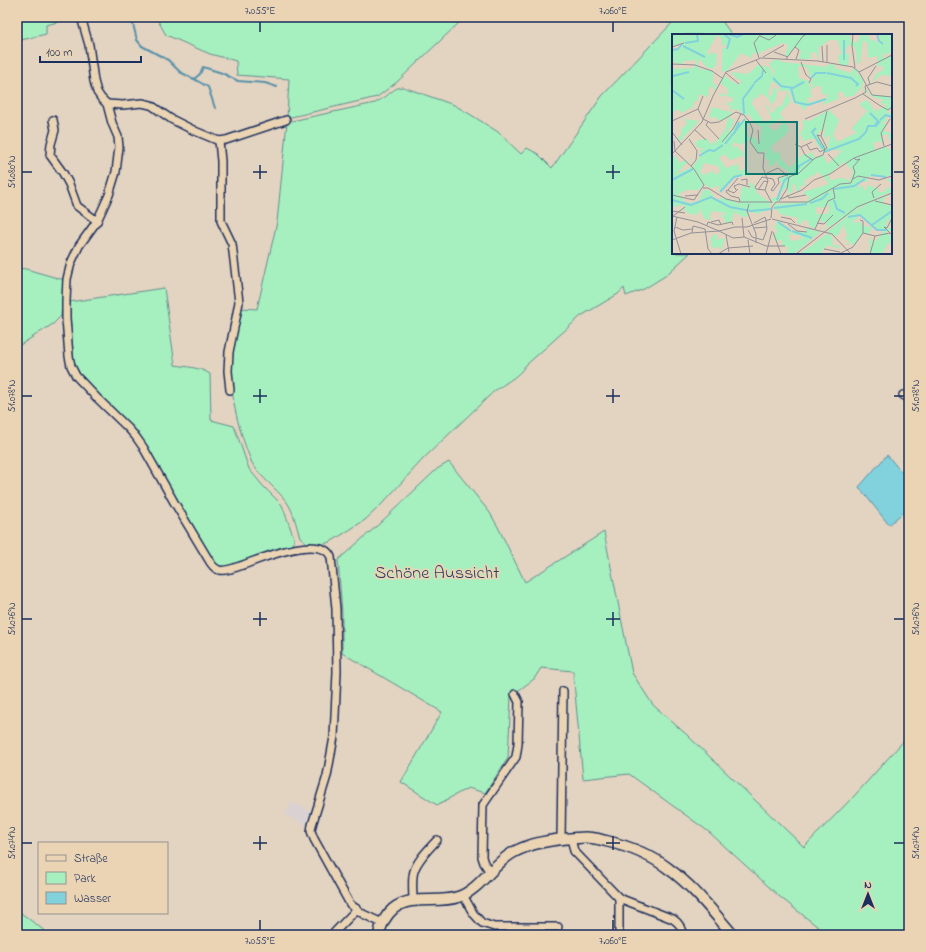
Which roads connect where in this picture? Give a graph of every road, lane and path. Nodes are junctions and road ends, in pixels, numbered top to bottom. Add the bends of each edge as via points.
1 (82, 17) edge
2 (107, 104) junction
3 (53, 120) dead end
4 (286, 120) dead end
5 (219, 141) junction
6 (97, 221) junction
7 (230, 390) dead end
8 (563, 691) dead end
9 (515, 694) dead end
10 (566, 839) junction
11 (437, 840) dead end
12 (490, 872) junction
13 (463, 895) junction
14 (619, 898) junction
15 (413, 901) junction
16 (356, 909) junction
17 (382, 923) junction
18 (558, 927) dead end
19 (332, 935) edge
20 (379, 935) edge
21 (619, 935) edge
22 (682, 935) edge
23 (733, 935) edge

1 - 2 street via 97,92
2 - 5 street via 142,103 194,131
2 - 6 street via 119,147 112,188
3 - 6 street via 55,130 50,155 69,184 77,206
4 - 5 street
5 - 7 street via 222,221 232,244 238,302 229,352
6 - 16 street via 79,246 71,264 66,290 69,356 76,376 136,437 214,568 232,569 306,547 326,551 331,557 336,606 335,718 332,753 311,831 339,885 350,904
8 - 10 street
9 - 12 street via 519,702 516,757 482,805 482,857
10 - 12 street via 545,841 514,852
10 - 14 street via 574,851
10 - 23 street via 592,838 622,845 648,856 670,869 689,886
11 - 15 street via 418,863 412,876
12 - 13 street
13 - 15 street via 445,900
13 - 18 street via 472,913 482,923 494,927
14 - 21 street
14 - 22 street via 673,918 679,923
15 - 17 street via 397,906 388,913
16 - 17 street
16 - 19 street
17 - 20 street

